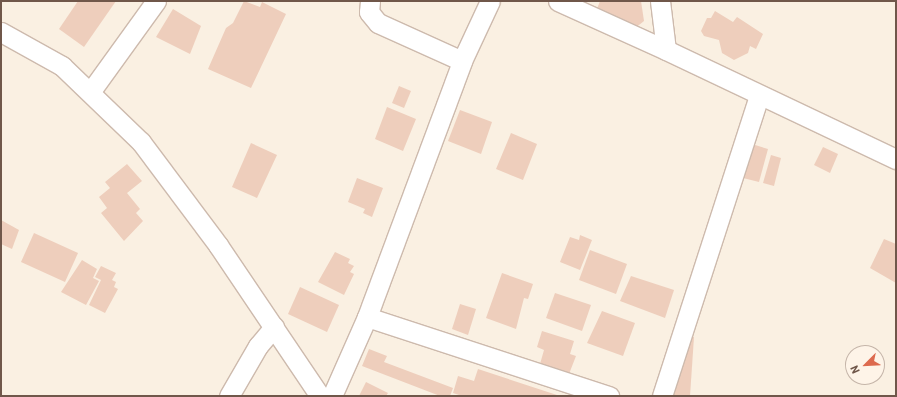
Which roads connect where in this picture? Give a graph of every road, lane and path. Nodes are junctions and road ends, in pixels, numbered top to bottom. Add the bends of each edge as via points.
1 (156, 1) edge
2 (370, 1) edge
3 (490, 1) edge
4 (558, 1) edge
5 (660, 1) edge
6 (1, 32) edge
7 (666, 50) junction
8 (462, 61) junction
9 (91, 91) junction
10 (759, 96) junction
11 (896, 160) edge
12 (367, 317) junction
13 (274, 327) junction
14 (229, 396) edge
15 (320, 396) edge
16 (332, 396) edge
17 (609, 396) edge
18 (662, 396) edge

1 - 9 street
2 - 8 street via 369,12 378,23
3 - 8 street
4 - 7 street
5 - 7 street
6 - 9 street via 62,66
7 - 10 street
8 - 12 street
9 - 13 street via 141,142
10 - 11 street
10 - 18 street
12 - 16 street
12 - 17 street
13 - 14 street via 258,346
13 - 15 street

